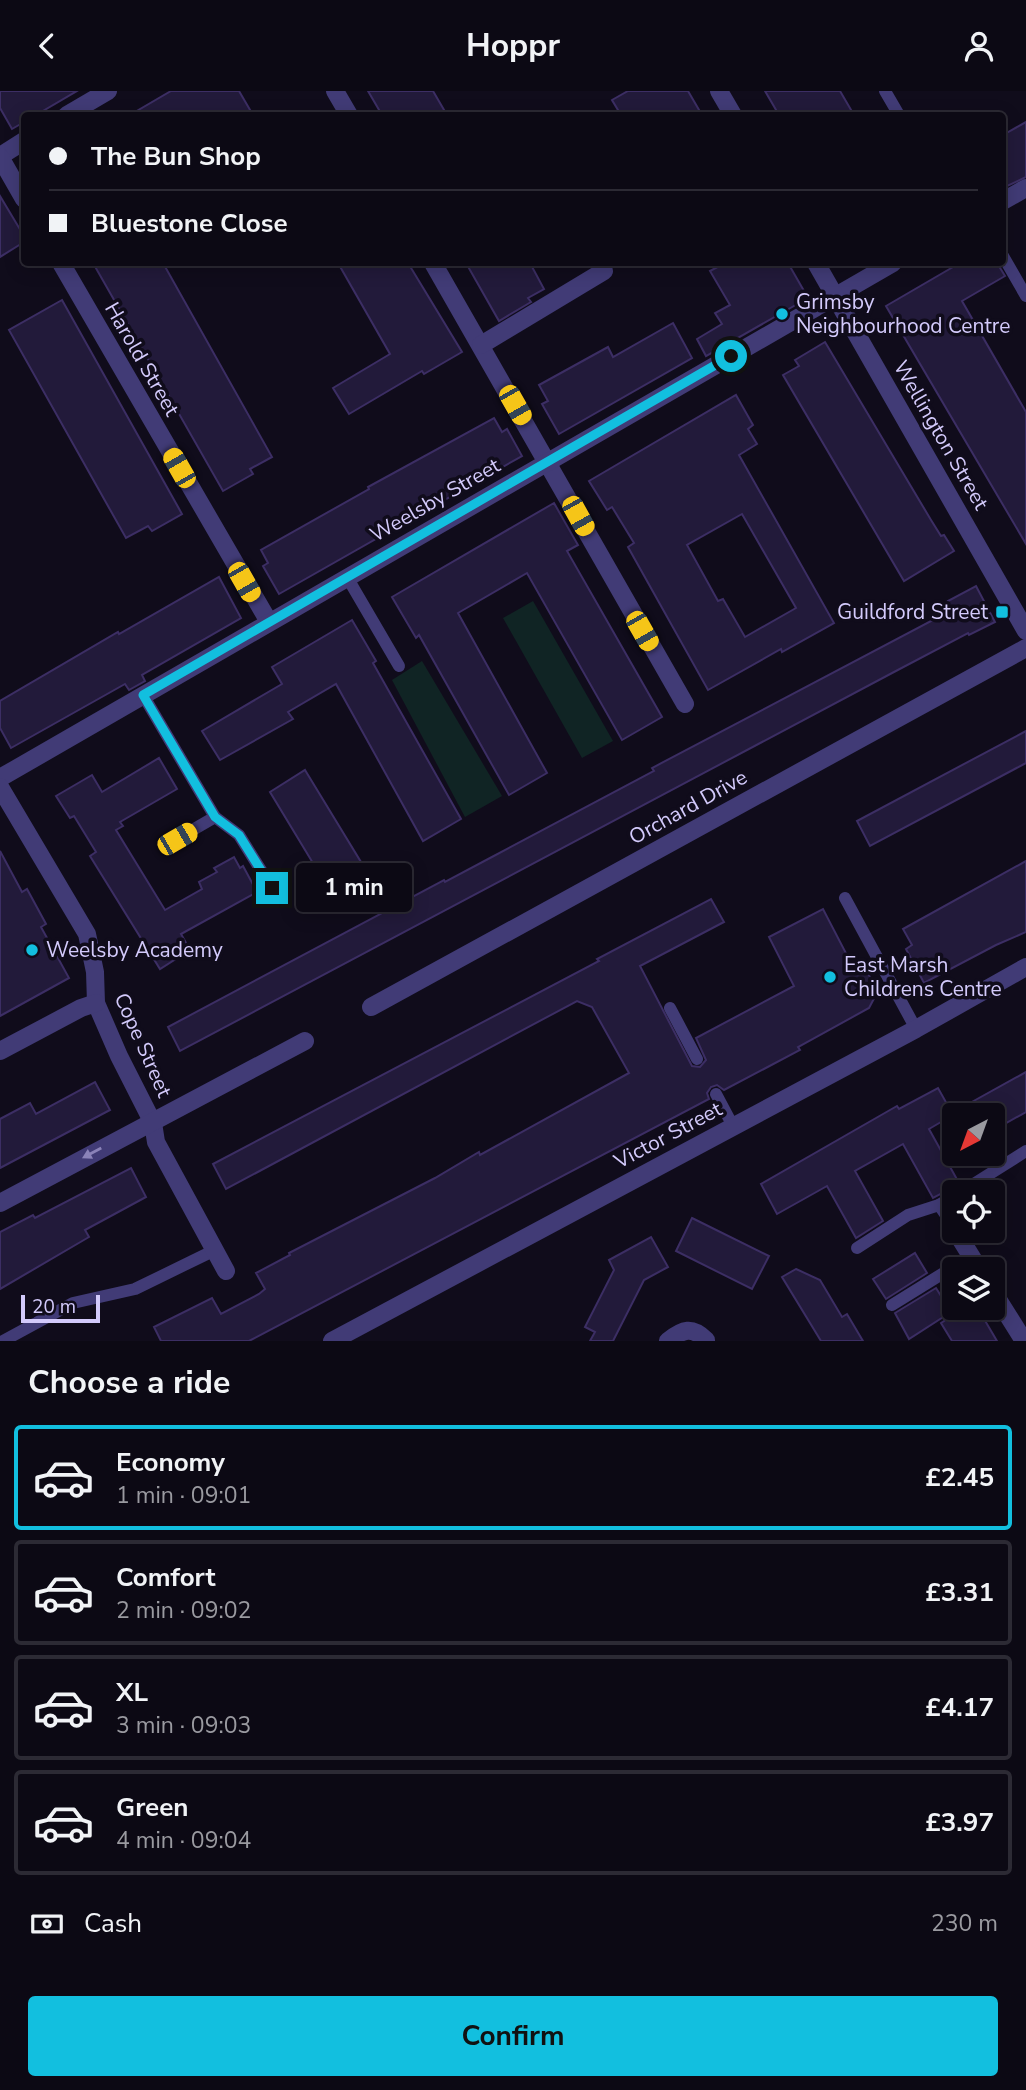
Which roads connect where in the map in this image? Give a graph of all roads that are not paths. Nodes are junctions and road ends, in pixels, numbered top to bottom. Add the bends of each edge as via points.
1 (108, 91) edge
2 (335, 91) edge
3 (719, 91) edge
4 (885, 91) edge
5 (72, 112) edge
6 (347, 112) edge
7 (731, 112) edge
8 (898, 112) edge
9 (21, 143) edge
10 (0, 156) edge
11 (1026, 188) edge
12 (21, 194) edge
13 (1006, 199) edge
14 (1006, 261) edge
15 (63, 266) edge
16 (435, 266) edge
17 (818, 266) edge
18 (888, 266) edge
19 (604, 271) dead end
20 (1026, 296) edge
21 (835, 297) junction
22 (481, 345) junction
23 (547, 461) junction
24 (347, 577) junction
25 (269, 622) junction
26 (1026, 631) edge
27 (1026, 648) edge
28 (400, 666) dead end
29 (143, 695) junction
30 (685, 704) dead end
31 (0, 778) edge
32 (4, 792) edge
33 (215, 817) junction
34 (177, 839) dead end
35 (272, 888) dead end
36 (845, 898) dead end
37 (1026, 967) edge
38 (96, 1003) junction
39 (371, 1007) dead end
40 (670, 1008) dead end
41 (916, 1029) junction
42 (305, 1041) dead end
43 (0, 1051) edge
44 (698, 1059) dead end
45 (716, 1094) dead end
46 (153, 1123) junction
47 (733, 1126) junction
48 (1026, 1151) edge
49 (980, 1180) edge
50 (0, 1203) edge
51 (942, 1203) edge
52 (939, 1205) junction
53 (942, 1210) edge
54 (856, 1248) dead end
55 (215, 1250) junction
56 (226, 1271) dead end
57 (942, 1280) edge
58 (892, 1305) dead end
59 (1005, 1308) edge
60 (1022, 1331) edge
61 (3, 1341) edge
62 (332, 1341) edge
63 (668, 1341) edge
64 (706, 1341) edge

1 - 5 street
2 - 6 street
3 - 7 street
4 - 8 lane
9 - 10 street
10 - 12 street
11 - 13 street
14 - 20 lane
15 - 25 street, Harold Street
16 - 22 street
17 - 21 street, Wellington Street
18 - 21 street, Weelsby Street
19 - 22 street
21 - 23 street, Weelsby Street
21 - 26 street, Wellington Street
22 - 23 street
23 - 24 street, Weelsby Street
23 - 30 street
24 - 25 street, Weelsby Street
24 - 28 lane
25 - 29 street, Weelsby Street
27 - 39 street, Orchard Drive
29 - 31 street, Weelsby Street
29 - 33 lane
32 - 38 street, Cope Street via 87,934
33 - 34 lane
33 - 35 lane via 239,835
36 - 41 lane
37 - 41 street, Victor Street
38 - 43 street
38 - 46 street, Cope Street
40 - 44 lane
41 - 47 street, Victor Street
42 - 46 street
45 - 47 lane
46 -> 50 street
46 - 55 street, Cope Street via 156,1142
47 - 62 street, Victor Street
48 - 49 lane
51 - 52 lane
52 - 53 lane
52 - 54 lane via 908,1215
55 - 56 street, Cope Street
55 - 61 lane via 135,1289 73,1303
57 - 58 lane
59 - 60 street
63 - 64 street via 688,1330 697,1331

